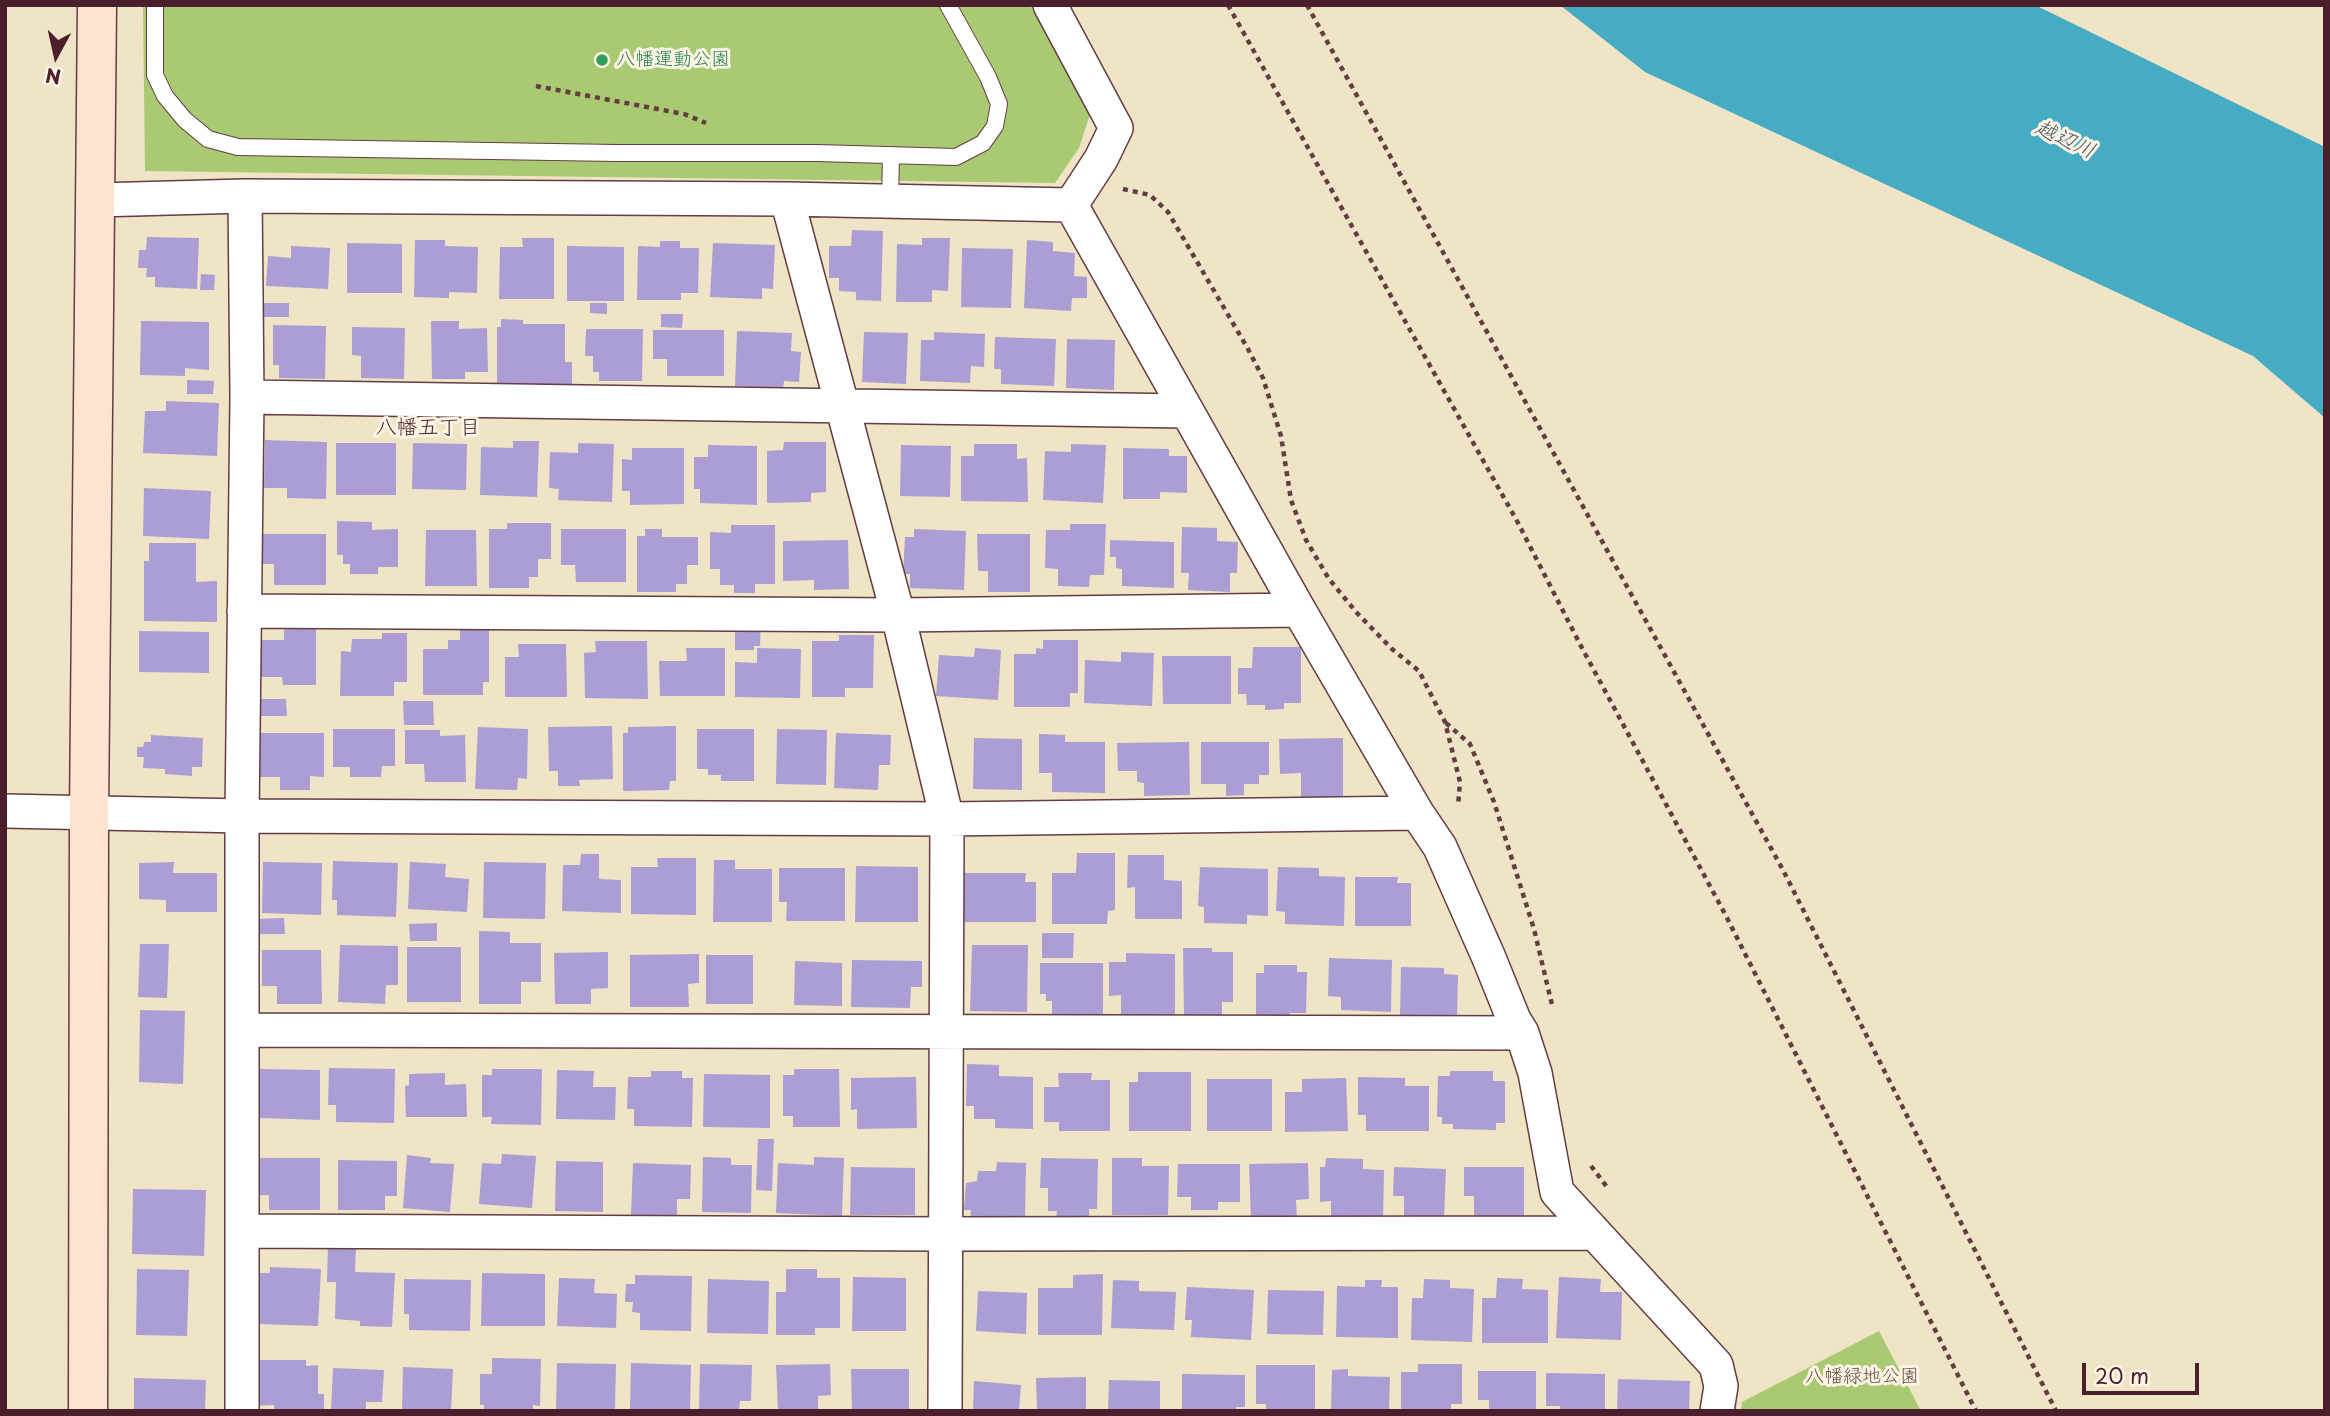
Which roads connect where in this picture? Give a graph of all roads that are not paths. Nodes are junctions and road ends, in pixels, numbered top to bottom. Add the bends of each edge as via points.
1 (97, 5) edge
2 (155, 5) edge
3 (948, 5) edge
4 (1050, 5) edge
5 (891, 155) junction
6 (246, 196) junction
7 (1077, 197) junction
8 (787, 199) junction
9 (96, 200) junction
10 (890, 201) junction
11 (247, 397) junction
12 (842, 407) junction
13 (1187, 411) junction
14 (1299, 610) junction
15 (244, 611) junction
16 (898, 615) junction
17 (5, 811) edge
18 (89, 812) junction
19 (1417, 813) junction
20 (242, 816) junction
21 (947, 820) junction
22 (242, 1030) junction
23 (946, 1031) junction
24 (1522, 1033) junction
25 (242, 1231) junction
26 (1594, 1233) junction
27 (946, 1234) junction
28 (88, 1411) edge
29 (242, 1411) edge
30 (945, 1411) edge
31 (1717, 1411) edge

1 - 9 street
2 - 5 lane via 155,75 165,96 208,139 238,148
3 - 5 lane via 999,104 995,126 983,143 956,157
4 - 7 street via 1116,128
5 - 10 lane
6 - 8 street
6 - 9 street
6 - 11 street
7 - 10 street
7 - 13 street
8 - 10 street
8 - 12 street
9 - 18 street
11 - 12 street
11 - 15 street
12 - 13 street
12 - 16 street
13 - 14 street
14 - 16 street
14 - 19 street
15 - 16 street
15 - 20 street
16 - 21 street
17 - 18 street
18 - 20 street
18 - 28 street
19 - 21 street
19 - 24 street via 1440,847
20 - 21 street
20 - 22 street
21 - 23 street
22 - 23 street
22 - 25 street
23 - 24 street
23 - 27 street
24 - 26 street via 1535,1073 1557,1192
25 - 27 street
25 - 29 street
26 - 27 street
26 - 31 street via 1716,1365 1721,1386
27 - 30 street

